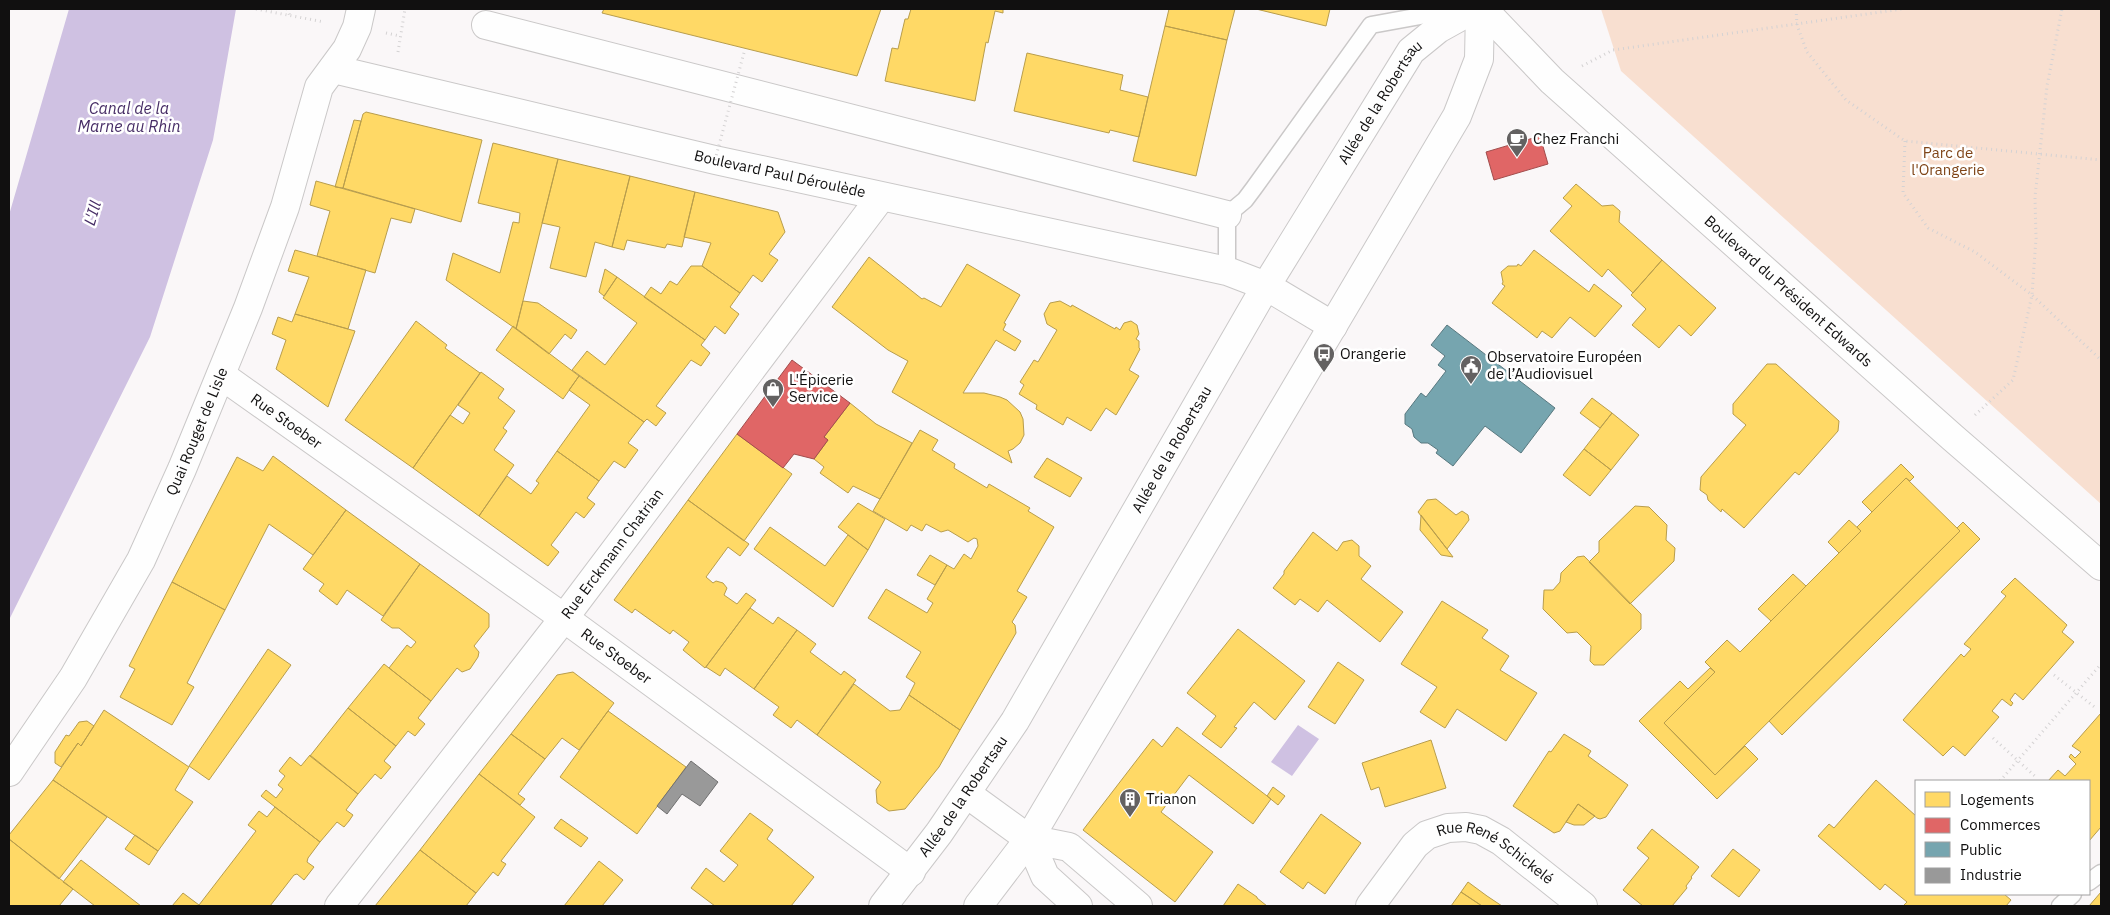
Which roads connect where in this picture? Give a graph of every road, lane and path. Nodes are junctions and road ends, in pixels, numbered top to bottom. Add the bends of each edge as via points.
1 (256, 9) edge
2 (288, 9) edge
3 (361, 9) edge
4 (405, 9) edge
5 (1462, 9) edge
6 (1474, 9) edge
7 (1481, 9) edge
8 (1796, 9) edge
9 (1902, 9) edge
10 (2062, 9) edge
11 (1797, 24) junction
12 (486, 25) dead end
13 (745, 49) dead end
14 (1577, 68) dead end
15 (333, 69) junction
16 (394, 82) junction
17 (1905, 141) junction
18 (2040, 154) junction
19 (715, 160) junction
20 (2101, 160) edge
21 (881, 198) junction
22 (1227, 215) junction
23 (1227, 271) junction
24 (1266, 286) junction
25 (2032, 295) junction
26 (1333, 326) junction
27 (2101, 360) edge
28 (221, 375) junction
29 (1952, 437) junction
30 (2101, 566) edge
31 (564, 618) junction
32 (2101, 664) edge
33 (2054, 675) dead end
34 (2076, 693) junction
35 (2097, 709) dead end
36 (1993, 738) dead end
37 (2018, 761) junction
38 (9, 772) edge
39 (2037, 778) dead end
40 (2001, 780) edge
41 (967, 794) junction
42 (1029, 840) junction
43 (911, 872) junction
44 (2101, 873) edge
45 (2090, 881) edge
46 (2072, 895) edge
47 (339, 906) edge
48 (883, 906) edge
49 (978, 906) edge
50 (1078, 906) edge
51 (1138, 906) edge
52 (1370, 906) edge
53 (1582, 906) edge
54 (2060, 906) edge

1 - 2 path via 290,17
3 - 15 street, Quai Rouget de Lisle via 347,49
4 - 16 path
5 - 22 lane, Allée de la Robertsau via 1371,24 1245,200
6 - 24 street, Allée de la Robertsau via 1438,28 1411,52
7 - 26 street via 1478,59 1457,116
7 - 29 street, Boulevard du Président Edwards via 1552,81
8 - 11 path
9 - 11 path
10 - 18 path via 2047,86
11 - 14 path via 1613,50
11 - 17 path via 1807,52 1846,100
12 - 22 street
13 - 19 path, bridge
15 - 16 street, Boulevard Paul Déroulède
15 - 28 street, Quai Rouget de Lisle via 319,87 284,207
16 - 19 street, Boulevard Paul Déroulède
17 - 18 path
17 - 25 path via 1903,194 1928,228 1976,252
18 - 20 path
18 - 25 path
19 - 21 street, Boulevard Paul Déroulède
21 - 23 street, Boulevard Paul Déroulède
21 - 31 street, Rue Erckmann Chatrian
22 - 23 lane
23 - 24 street, Boulevard Paul Déroulède
24 - 26 street, Boulevard Paul Déroulède
24 - 41 street, Allée de la Robertsau via 1020,713
25 - 27 path
25 - 29 path via 2013,380
26 - 42 street
28 - 31 street, Rue Stoeber
28 - 38 street, Quai Rouget de Lisle via 140,560 73,678
29 - 30 street, Boulevard du Président Edwards
31 - 43 street, Rue Stoeber
31 - 47 street, Rue Erckmann Chatrian
32 - 34 path
33 - 34 path
34 - 35 path
34 - 37 path
36 - 37 path
37 - 39 path
37 - 40 path
41 - 42 street
41 - 43 street, Allée de la Robertsau
42 - 49 street
42 - 50 street via 1045,876
42 - 51 street via 1069,848
43 - 48 street, Allée de la Robertsau
44 - 45 lane
46 - 54 lane
52 - 53 street, Rue René Schickelé via 1415,845 1427,835 1448,828 1466,827 1481,830 1501,841

